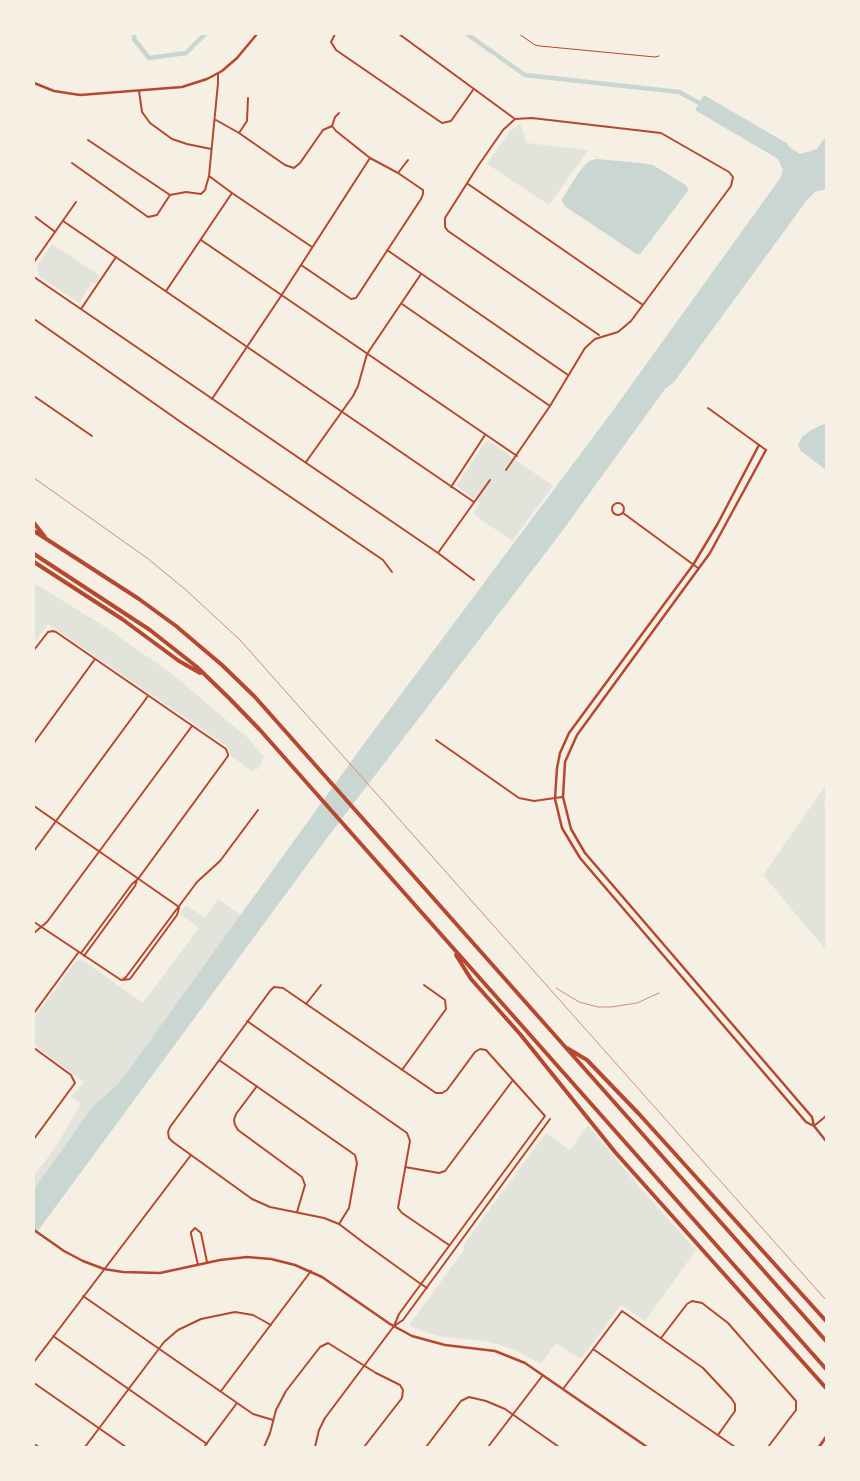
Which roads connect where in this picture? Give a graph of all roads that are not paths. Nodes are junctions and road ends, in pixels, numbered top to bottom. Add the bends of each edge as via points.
1 (257, 34) edge
2 (335, 34) edge
3 (399, 34) edge
4 (519, 34) edge
5 (658, 56) dead end
6 (218, 73) junction
7 (34, 83) edge
8 (474, 89) junction
9 (139, 91) junction
10 (248, 98) dead end
11 (339, 113) dead end
12 (515, 119) junction
13 (215, 120) junction
14 (332, 126) junction
15 (239, 133) junction
16 (88, 140) dead end
17 (211, 149) junction
18 (370, 158) junction
19 (408, 160) dead end
20 (72, 164) dead end
21 (398, 173) junction
22 (209, 176) junction
23 (467, 183) junction
24 (232, 193) junction
25 (170, 195) junction
26 (76, 202) dead end
27 (34, 216) edge
28 (63, 221) junction
29 (55, 231) junction
30 (201, 240) junction
31 (313, 247) junction
32 (387, 250) junction
33 (116, 258) junction
34 (34, 262) edge
35 (301, 265) junction
36 (421, 274) junction
37 (34, 276) edge
38 (166, 290) junction
39 (281, 296) junction
40 (402, 304) junction
41 (643, 305) junction
42 (81, 309) junction
43 (34, 319) edge
44 (600, 336) junction
45 (246, 347) junction
46 (367, 354) junction
47 (568, 375) junction
48 (34, 396) edge
49 (212, 398) junction
50 (550, 406) junction
51 (708, 408) dead end
52 (341, 412) junction
53 (485, 435) junction
54 (92, 436) dead end
55 (760, 445) junction
56 (766, 450) joint
57 (517, 456) junction
58 (306, 462) junction
59 (506, 470) dead end
60 (490, 480) dead end
61 (451, 487) junction
62 (474, 502) junction
63 (729, 504) junction
64 (736, 507) junction
65 (623, 513) junction
66 (34, 523) edge
67 (34, 531) edge
68 (48, 540) junction
69 (438, 553) junction
70 (34, 554) edge
71 (34, 562) edge
72 (693, 564) junction
73 (699, 569) junction
74 (392, 572) dead end
75 (474, 580) dead end
76 (646, 629) junction
77 (652, 634) junction
78 (34, 650) edge
79 (95, 659) junction
80 (208, 677) junction
81 (148, 695) junction
82 (576, 724) junction
83 (192, 726) junction
84 (582, 729) junction
85 (436, 740) dead end
86 (34, 743) edge
87 (563, 797) junction
88 (555, 798) junction
89 (34, 806) edge
90 (258, 810) dead end
91 (56, 821) junction
92 (578, 843) junction
93 (572, 847) junction
94 (34, 851) edge
95 (99, 852) junction
96 (138, 879) junction
97 (119, 902) junction
98 (122, 904) junction
99 (179, 907) junction
100 (639, 915) junction
101 (633, 920) junction
102 (34, 922) edge
103 (41, 927) junction
104 (34, 934) edge
105 (157, 934) junction
106 (161, 936) junction
107 (450, 945) junction
108 (80, 953) junction
109 (84, 956) junction
110 (691, 977) junction
111 (122, 980) junction
112 (686, 982) junction
113 (321, 985) dead end
114 (424, 986) dead end
115 (306, 1004) junction
116 (34, 1013) edge
117 (247, 1022) junction
118 (563, 1045) junction
119 (34, 1048) edge
120 (219, 1060) junction
121 (402, 1070) junction
122 (776, 1076) junction
123 (513, 1080) junction
124 (771, 1080) junction
125 (257, 1086) junction
126 (826, 1116) edge
127 (550, 1119) dead end
128 (814, 1126) junction
129 (34, 1139) edge
130 (826, 1141) edge
131 (191, 1155) junction
132 (405, 1167) junction
133 (297, 1212) junction
134 (339, 1224) junction
135 (34, 1230) edge
136 (449, 1246) junction
137 (207, 1263) junction
138 (198, 1265) junction
139 (104, 1269) junction
140 (312, 1272) junction
141 (421, 1284) junction
142 (427, 1288) junction
143 (83, 1296) junction
144 (826, 1321) edge
145 (271, 1325) junction
146 (394, 1326) junction
147 (53, 1336) junction
148 (661, 1338) junction
149 (826, 1341) edge
150 (160, 1349) junction
151 (593, 1349) junction
152 (34, 1362) edge
153 (364, 1366) junction
154 (826, 1369) edge
155 (543, 1375) junction
156 (34, 1383) edge
157 (826, 1388) edge
158 (129, 1389) junction
159 (563, 1389) junction
160 (220, 1392) junction
161 (238, 1403) junction
162 (512, 1415) junction
163 (273, 1420) junction
164 (99, 1429) junction
165 (718, 1436) junction
166 (826, 1437) edge
167 (34, 1444) edge
168 (207, 1444) junction
169 (39, 1447) edge
170 (85, 1447) edge
171 (126, 1447) edge
172 (204, 1447) edge
173 (264, 1447) edge
174 (315, 1447) edge
175 (364, 1447) edge
176 (426, 1447) edge
177 (488, 1447) edge
178 (559, 1447) edge
179 (647, 1447) edge
180 (735, 1447) edge
181 (768, 1447) edge
182 (819, 1447) edge

1 - 6 street via 238,58
2 - 8 street via 332,45 336,50 445,124 451,121
3 - 8 street
4 - 5 lane via 540,46
6 - 9 street via 182,87
6 - 13 street
7 - 9 street via 70,95
8 - 12 street
9 - 17 street via 142,112 150,123 172,139
10 - 15 street via 247,121
11 - 14 street
12 - 23 street via 503,130
12 - 41 street via 532,118 661,132 730,172 733,177 731,186
13 - 15 street
13 - 17 street
14 - 15 street via 323,130 293,168
14 - 18 street
16 - 25 street
17 - 22 street
18 - 21 street
18 - 31 street
19 - 21 street
20 - 25 street via 148,217 157,215
21 - 32 street via 423,190 421,199
22 - 24 street
22 - 25 street via 201,194
23 - 41 street
23 - 44 street via 445,218 446,230
24 - 30 street
24 - 31 street
26 - 28 street
27 - 29 street
28 - 29 street
28 - 33 street
29 - 34 street
30 - 38 street
30 - 39 street
31 - 35 street
32 - 35 street via 353,299
32 - 36 street
33 - 38 street
33 - 42 street
35 - 39 street
36 - 40 street
36 - 47 street
37 - 42 street
38 - 45 street
39 - 45 street
39 - 46 street
40 - 46 street
40 - 50 street
41 - 44 street via 624,328
42 - 49 street
43 - 74 street via 383,560
44 - 47 street via 589,343
45 - 49 street
45 - 52 street
46 - 52 street via 358,386
46 - 53 street
47 - 50 street
48 - 54 street
49 - 58 street
50 - 57 street
51 - 55 street
52 - 58 street
52 - 61 street
53 - 57 street
53 - 61 street
55 - 56 street
55 - 63 street
56 - 64 street
57 - 59 street
58 - 69 street
60 - 62 street
61 - 62 street
62 - 69 street
63 - 64 street
63 - 72 street
64 - 73 street
65 - 65 street via 623,505 614,505 614,514
65 - 72 street
66 - 68 highway
67 - 68 highway
68 - 118 highway via 145,603 199,645 255,697
69 - 75 street
70 - 80 highway via 144,626
71 - 80 highway via 122,618 180,662
72 - 73 street
72 - 76 street
73 - 77 street
76 - 77 street
76 - 82 street
77 - 84 street
78 - 79 street via 50,631
79 - 81 street
79 - 86 street
80 - 107 highway via 245,714
81 - 83 street
81 - 91 street
82 - 84 street
82 - 88 street via 560,753
83 - 95 street
83 - 96 street via 226,749 228,756
84 - 87 street via 565,762
85 - 88 street via 519,798 534,801
87 - 88 street
87 - 92 street via 567,818
88 - 93 street via 562,828
89 - 91 street
90 - 99 street via 220,861 197,882
91 - 94 street
91 - 95 street
92 - 93 street
92 - 100 street
93 - 101 street
95 - 96 street
95 - 103 street
96 - 97 street
96 - 98 street
96 - 99 street
97 - 98 street
97 - 108 street
98 - 109 street
99 - 105 street
99 - 106 street via 177,915
100 - 101 street
100 - 110 street
101 - 112 street
102 - 103 street
103 - 104 street
103 - 108 street
105 - 106 street
105 - 111 street
106 - 111 street via 130,978
107 - 154 highway
107 - 157 highway via 471,979 615,1152
108 - 109 street
108 - 116 street
109 - 111 street
110 - 112 street
110 - 122 street
112 - 124 street
113 - 115 street
114 - 121 street via 445,1000 446,1009
115 - 117 street via 283,988 274,987
115 - 121 street
117 - 120 street
117 - 132 street via 407,1133 410,1142
118 - 144 highway via 586,1060 635,1109
118 - 149 highway
119 - 129 street via 71,1075 75,1083
120 - 125 street
120 - 131 street via 169,1129 171,1140
121 - 123 street via 434,1092 442,1093 480,1049 489,1052
122 - 124 street
122 - 128 street via 812,1117
123 - 132 street via 445,1171 439,1173
123 - 136 street via 545,1116
124 - 128 street via 806,1122
125 - 133 street via 236,1114 235,1126 302,1177 305,1185
125 - 134 street via 355,1155 357,1163 349,1208
126 - 128 street
127 - 142 street
128 - 130 street
131 - 133 street via 252,1199 270,1207
131 - 139 street
132 - 136 street via 398,1205 400,1211
133 - 134 street
134 - 141 street
135 - 139 street via 77,1258
136 - 141 street
137 - 138 street
137 - 138 street via 201,1233 195,1228 191,1234
137 - 140 street via 232,1258 259,1258 286,1262
138 - 139 street via 148,1274
139 - 143 street
140 - 145 street
140 - 146 street
141 - 142 street
141 - 146 street
142 - 146 street via 403,1320
143 - 147 street
143 - 150 street
145 - 150 street via 249,1314 228,1313 184,1326
145 - 160 street
146 - 153 street
146 - 155 street via 434,1343 504,1354
147 - 152 street
147 - 158 street
148 - 151 street via 622,1311
148 - 165 street via 707,1371 735,1404 734,1413
148 - 181 street via 692,1301 702,1303 728,1323 797,1404 796,1410
150 - 158 street
150 - 160 street
151 - 159 street
151 - 165 street
153 - 163 street via 325,1343 286,1391
153 - 174 street via 325,1418
153 - 175 street via 400,1385 404,1393
155 - 159 street
155 - 162 street
156 - 164 street
158 - 164 street
158 - 168 street
159 - 179 street
160 - 161 street
161 - 163 street via 256,1416
161 - 168 street
162 - 176 street via 486,1401 469,1397 463,1399
162 - 177 street
162 - 178 street
163 - 173 street
164 - 170 street
164 - 171 street
165 - 180 street
166 - 182 main road
167 - 169 street
168 - 172 street

